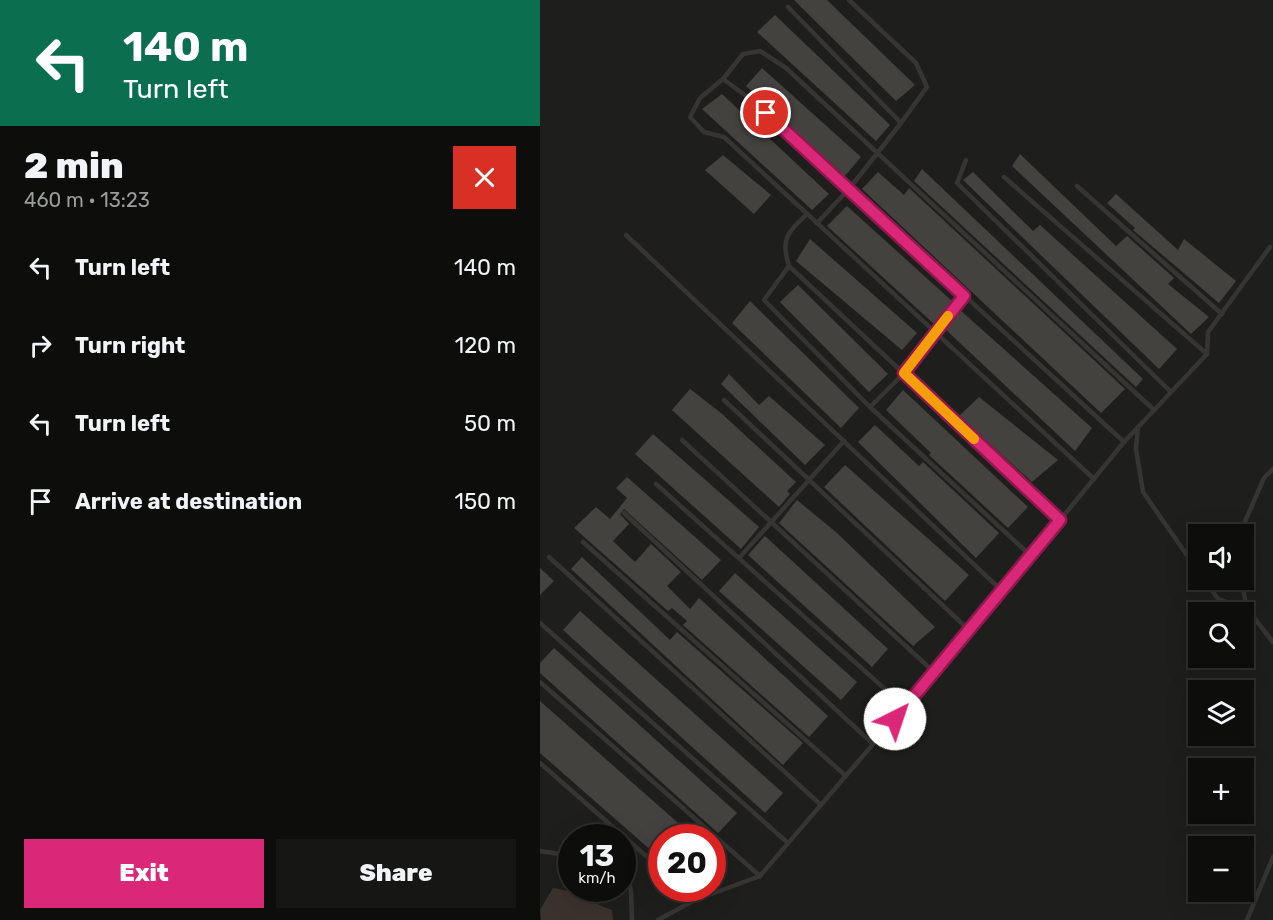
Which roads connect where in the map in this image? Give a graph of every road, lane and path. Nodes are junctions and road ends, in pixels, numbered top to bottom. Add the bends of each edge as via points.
1 (849, 0) edge
2 (788, 7) dead end
3 (723, 80) junction
4 (901, 123) junction
5 (877, 153) junction
6 (966, 160) dead end
7 (1004, 177) dead end
8 (1077, 186) dead end
9 (849, 189) junction
10 (807, 214) junction
11 (817, 223) junction
12 (626, 235) dead end
13 (1270, 247) dead end
14 (789, 266) junction
15 (964, 296) junction
16 (1222, 314) junction
17 (935, 332) junction
18 (1207, 354) junction
19 (904, 373) junction
20 (1171, 392) junction
21 (724, 400) dead end
22 (870, 407) junction
23 (1154, 410) junction
24 (1138, 428) junction
25 (682, 440) dead end
26 (844, 441) junction
27 (1124, 442) junction
28 (1273, 469) edge
29 (1094, 479) junction
30 (809, 480) junction
31 (656, 484) dead end
32 (624, 513) dead end
33 (1060, 520) junction
34 (771, 522) junction
35 (1244, 524) edge
36 (584, 542) dead end
37 (1031, 556) junction
38 (549, 557) dead end
39 (1188, 557) edge
40 (739, 558) junction
41 (1212, 590) edge
42 (1002, 591) junction
43 (1227, 602) edge
44 (1254, 618) edge
45 (540, 623) edge
46 (970, 631) junction
47 (1273, 642) edge
48 (935, 673) junction
49 (540, 682) edge
50 (905, 707) junction
51 (873, 744) junction
52 (540, 763) edge
53 (846, 776) junction
54 (820, 805) junction
55 (608, 824) edge
56 (788, 843) junction
57 (636, 848) edge
58 (540, 851) edge
59 (558, 854) edge
60 (1273, 857) edge
61 (648, 858) edge
62 (760, 876) junction
63 (726, 889) edge
64 (631, 902) edge
65 (691, 902) edge
66 (660, 919) edge
67 (632, 920) edge
68 (1247, 920) edge

1 - 4 lane via 916,63 927,87
2 - 4 lane
3 - 5 lane via 743,54 760,51 786,68
3 - 9 lane via 749,98
3 - 10 lane via 700,98 690,117 704,132 724,137
4 - 5 lane
5 - 9 lane
5 - 23 lane
6 - 20 lane via 957,183
7 - 18 lane
8 - 16 lane
9 - 11 lane
9 - 15 lane
10 - 11 lane
10 - 14 lane via 789,231 784,250
11 - 17 lane
12 - 26 lane
13 - 16 lane
14 - 19 lane
14 - 22 lane via 764,300
15 - 17 lane
15 - 27 lane
16 - 18 lane via 1208,332
17 - 19 lane
17 - 29 lane
18 - 20 lane
19 - 22 lane
19 - 33 lane
20 - 23 lane
21 - 30 lane
22 - 37 lane
23 - 24 lane
24 - 27 lane
24 - 39 lane via 1136,449 1143,492
25 - 34 lane
26 - 30 lane
26 - 42 lane
27 - 29 lane
28 - 35 lane via 1264,478
29 - 33 lane
30 - 34 lane
30 - 46 lane
31 - 40 lane
32 - 51 lane
33 - 37 lane
34 - 40 lane
34 - 48 lane
36 - 53 lane
37 - 42 lane
38 - 54 lane
40 - 50 lane
41 - 43 lane via 1218,599
42 - 46 lane
44 - 47 lane
45 - 56 lane
46 - 48 lane
48 - 50 lane
49 - 62 lane
50 - 51 lane
51 - 53 lane
52 - 55 lane
53 - 54 lane
54 - 56 lane
56 - 62 lane
57 - 61 lane
58 - 59 lane
60 - 68 lane
62 - 63 lane
64 - 67 lane
65 - 66 lane

